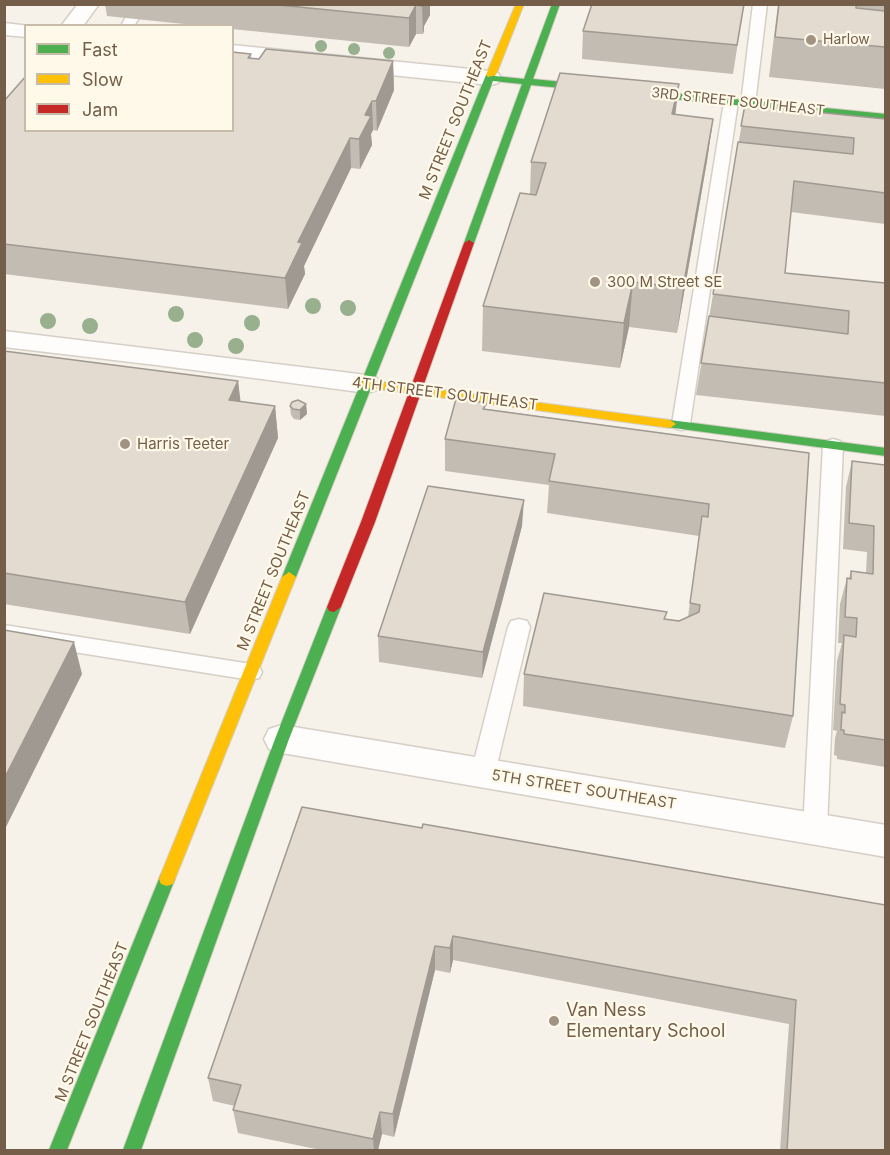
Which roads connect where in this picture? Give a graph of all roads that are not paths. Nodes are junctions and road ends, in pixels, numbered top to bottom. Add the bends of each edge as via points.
1 (89, 4) edge
2 (520, 4) edge
3 (556, 4) edge
4 (760, 4) edge
5 (73, 24) edge
6 (4, 29) edge
7 (24, 31) edge
8 (234, 52) edge
9 (490, 78) junction
10 (528, 82) junction
11 (740, 103) junction
12 (885, 117) edge
13 (695, 334) junction
14 (717, 337) edge
15 (4, 339) edge
16 (367, 384) junction
17 (416, 390) junction
18 (681, 424) junction
19 (833, 445) junction
20 (885, 452) edge
21 (519, 627) dead end
22 (4, 633) edge
23 (251, 672) junction
24 (282, 739) junction
25 (483, 773) junction
26 (814, 829) junction
27 (885, 841) edge
28 (58, 1150) edge
29 (132, 1150) edge

1 - 5 street
2 - 9 main road, M STREET SOUTHEAST
3 - 10 main road
4 - 11 lane
6 - 7 street
8 - 9 street, 3RD STREET SOUTHEAST
9 - 10 main road, 3RD STREET SOUTHEAST
9 - 16 main road, M STREET SOUTHEAST
10 - 11 main road, 3RD STREET SOUTHEAST
10 - 17 main road
11 - 12 main road, 3RD STREET SOUTHEAST
11 - 13 lane
13 - 14 lane
13 - 18 lane
15 - 16 street, 4TH STREET SOUTHEAST
16 - 17 main road, 4TH STREET SOUTHEAST
16 - 23 main road, M STREET SOUTHEAST
17 - 18 main road, 4TH STREET SOUTHEAST
17 - 24 main road
18 - 19 main road, 4TH STREET SOUTHEAST
19 - 20 main road, 4TH STREET SOUTHEAST
19 - 26 lane
21 - 25 lane
22 - 23 lane
23 - 28 main road, M STREET SOUTHEAST
24 - 25 street, 5TH STREET SOUTHEAST
24 - 29 main road
25 - 26 street, 5TH STREET SOUTHEAST
26 - 27 street, 5TH STREET SOUTHEAST

